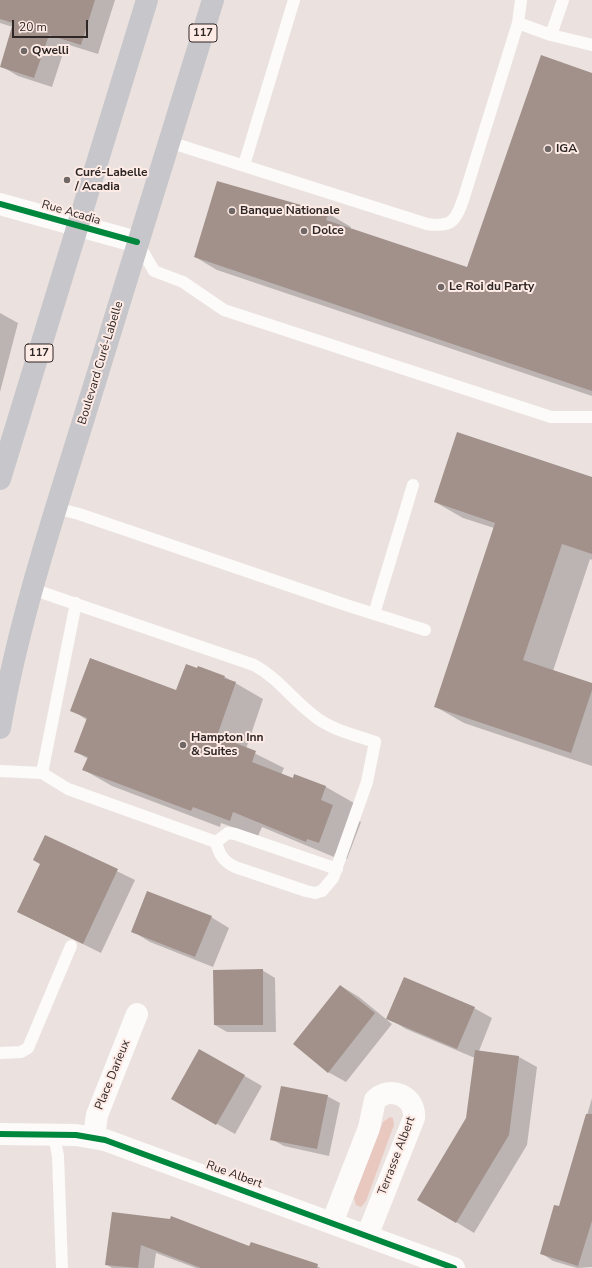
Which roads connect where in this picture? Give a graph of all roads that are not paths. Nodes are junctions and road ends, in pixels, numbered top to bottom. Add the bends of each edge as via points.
1 (147, 0) edge
2 (213, 0) edge
3 (294, 0) edge
4 (521, 0) edge
5 (563, 0) edge
6 (518, 23) junction
7 (551, 35) junction
8 (592, 46) edge
9 (169, 142) junction
10 (244, 165) junction
11 (0, 204) edge
12 (77, 226) junction
13 (137, 242) junction
14 (592, 417) edge
15 (0, 479) edge
16 (413, 485) dead end
17 (56, 508) junction
18 (32, 589) junction
19 (76, 603) junction
20 (374, 614) junction
21 (425, 630) dead end
22 (0, 728) edge
23 (0, 771) edge
24 (42, 773) junction
25 (216, 842) junction
26 (336, 868) junction
27 (71, 946) dead end
28 (137, 1014) dead end
29 (0, 1053) edge
30 (0, 1134) edge
31 (54, 1135) junction
32 (94, 1137) junction
33 (332, 1223) junction
34 (367, 1236) junction
35 (62, 1268) edge
36 (454, 1268) edge

1 - 12 main road, 117
2 - 9 main road, Boulevard Curé-Labelle / 117
3 - 10 lane
4 - 6 lane
5 - 7 lane
6 - 7 lane
6 - 10 lane via 460,208 455,220 450,223 427,224
7 - 8 lane
9 - 10 lane
9 - 13 main road, Boulevard Curé-Labelle / 117
11 - 12 street, Rue Acadia
12 - 13 street, Rue Acadia
12 - 15 main road, 117
13 - 14 lane via 154,272 184,282 224,310 551,417
13 - 17 main road, Boulevard Curé-Labelle / 117
16 - 20 lane
17 - 18 main road, Boulevard Curé-Labelle / 117
17 - 20 lane
18 - 19 lane
18 - 22 main road, Boulevard Curé-Labelle / 117 via 8,682
19 - 24 lane
19 - 26 lane via 254,665 279,682 314,717 375,742 367,782
20 - 21 lane
23 - 24 lane
24 - 25 lane via 68,789
25 - 26 lane via 228,833 235,834
25 - 26 lane via 227,863 315,893 322,891 329,884
27 - 29 lane via 28,1048 20,1052
28 - 32 street, Place Darieux via 97,1115
30 - 31 street, Rue Albert
31 - 32 street, Rue Albert
31 - 35 lane via 58,1156
32 - 33 street, Rue Albert
33 - 34 street, Rue Albert
33 - 34 street, Terrasse Albert via 369,1128 375,1100 388,1093 401,1095 411,1102 414,1118
34 - 36 street, Rue Albert

